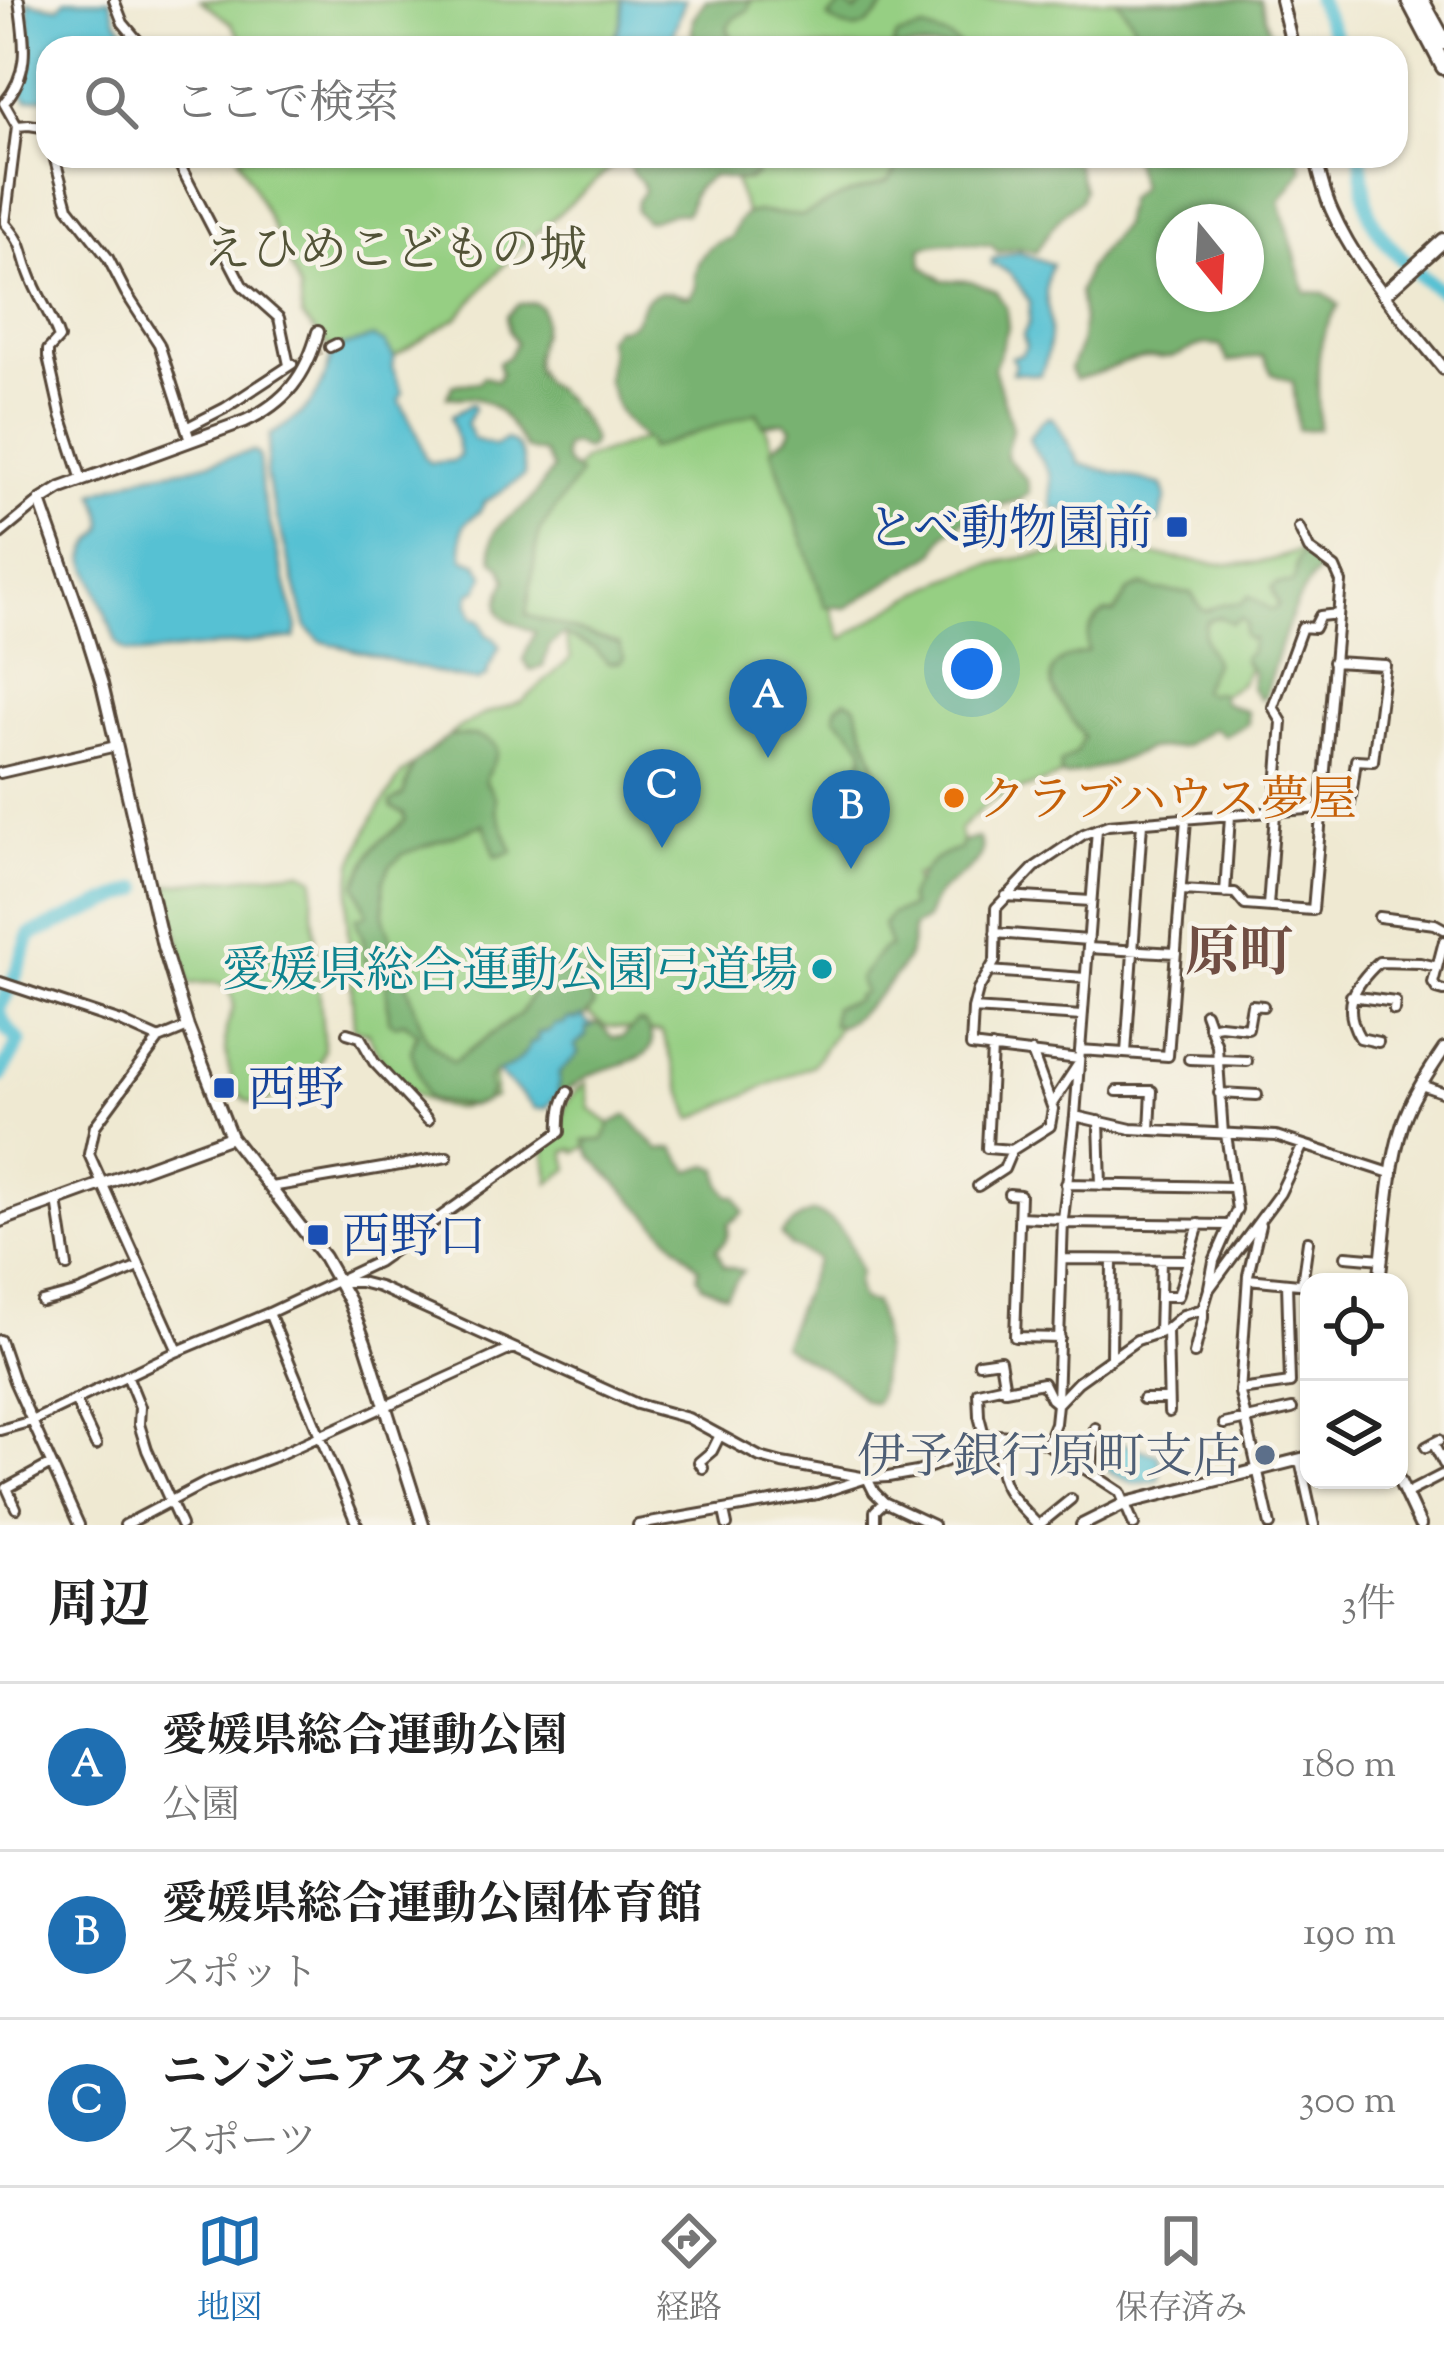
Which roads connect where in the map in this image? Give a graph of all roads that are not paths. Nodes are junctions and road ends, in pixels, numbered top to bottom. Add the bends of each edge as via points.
1 (19, 0) edge
2 (114, 0) edge
3 (1281, 0) edge
4 (1409, 0) edge
5 (1421, 0) edge
6 (134, 36) edge
7 (1290, 36) edge
8 (1444, 42) edge
9 (1444, 68) edge
10 (2, 103) edge
11 (36, 125) edge
12 (17, 126) junction
13 (57, 168) edge
14 (181, 168) edge
15 (1319, 168) edge
16 (1439, 244) edge
17 (1384, 294) junction
18 (318, 332) dead end
19 (1444, 369) edge
20 (188, 434) junction
21 (82, 480) junction
22 (40, 501) junction
23 (1300, 528) dead end
24 (0, 534) edge
25 (1338, 614) junction
26 (1333, 662) junction
27 (116, 746) junction
28 (0, 773) edge
29 (1320, 806) junction
30 (1276, 812) junction
31 (1229, 816) junction
32 (1186, 819) junction
33 (1142, 823) junction
34 (1096, 830) junction
35 (1180, 890) junction
36 (1225, 893) junction
37 (1006, 896) junction
38 (1091, 901) junction
39 (1268, 906) junction
40 (1378, 917) dead end
41 (1444, 929) edge
42 (995, 933) junction
43 (1444, 941) edge
44 (1088, 944) junction
45 (1133, 951) junction
46 (1176, 953) junction
47 (1437, 967) junction
48 (989, 971) junction
49 (1085, 978) junction
50 (8, 985) edge
51 (1444, 991) edge
52 (1351, 996) junction
53 (1263, 1006) dead end
54 (973, 1009) junction
55 (1394, 1010) dead end
56 (1204, 1013) dead end
57 (1082, 1016) junction
58 (188, 1027) junction
59 (1209, 1028) junction
60 (347, 1033) dead end
61 (159, 1039) junction
62 (1378, 1042) dead end
63 (992, 1048) junction
64 (1444, 1049) edge
65 (1032, 1052) junction
66 (1126, 1053) junction
67 (1079, 1058) junction
68 (1189, 1059) dead end
69 (1219, 1060) junction
70 (1247, 1061) dead end
71 (1421, 1085) junction
72 (1117, 1091) dead end
73 (568, 1092) dead end
74 (1219, 1093) junction
75 (1444, 1093) edge
76 (1257, 1095) dead end
77 (1051, 1105) junction
78 (1075, 1115) junction
79 (428, 1120) dead end
80 (1099, 1121) junction
81 (1150, 1130) junction
82 (230, 1134) junction
83 (1225, 1134) junction
84 (1303, 1145) junction
85 (1012, 1150) junction
86 (447, 1157) dead end
87 (1393, 1174) junction
88 (100, 1184) junction
89 (1066, 1184) junction
90 (1101, 1185) junction
91 (978, 1186) dead end
92 (1234, 1186) junction
93 (271, 1187) junction
94 (1009, 1194) dead end
95 (57, 1200) junction
96 (1019, 1217) junction
97 (1262, 1218) junction
98 (0, 1221) edge
99 (1063, 1221) junction
100 (1199, 1224) junction
101 (1229, 1225) junction
102 (1309, 1241) dead end
103 (1346, 1256) dead end
104 (1062, 1259) junction
105 (1382, 1259) junction
106 (1112, 1260) junction
107 (1160, 1260) junction
108 (1188, 1260) junction
109 (67, 1266) dead end
110 (139, 1267) junction
111 (1306, 1273) edge
112 (1380, 1273) edge
113 (1248, 1280) junction
114 (338, 1282) junction
115 (1287, 1283) junction
116 (1300, 1284) edge
117 (1209, 1289) junction
118 (1160, 1296) junction
119 (42, 1302) dead end
120 (1203, 1309) junction
121 (269, 1313) junction
122 (1163, 1331) junction
123 (1060, 1338) junction
124 (0, 1340) edge
125 (514, 1348) junction
126 (178, 1351) junction
127 (1194, 1354) dead end
128 (1111, 1359) junction
129 (979, 1363) dead end
130 (127, 1376) junction
131 (1004, 1386) junction
132 (1240, 1390) junction
133 (1144, 1399) dead end
134 (1168, 1399) junction
135 (75, 1400) junction
136 (1057, 1404) junction
137 (385, 1407) junction
138 (1292, 1409) dead end
139 (1168, 1412) dead end
140 (1246, 1419) junction
141 (32, 1421) junction
142 (1224, 1424) dead end
143 (1095, 1428) dead end
144 (0, 1430) edge
145 (720, 1435) junction
146 (997, 1435) junction
147 (320, 1436) junction
148 (985, 1438) junction
149 (96, 1444) dead end
150 (1047, 1444) junction
151 (1433, 1444) dead end
152 (1300, 1460) edge
153 (699, 1462) dead end
154 (51, 1464) junction
155 (1444, 1464) edge
156 (1259, 1470) junction
157 (1092, 1474) junction
158 (1444, 1474) edge
159 (867, 1478) junction
160 (1309, 1489) edge
161 (1404, 1489) edge
162 (1406, 1494) junction
163 (1071, 1498) dead end
164 (884, 1502) junction
165 (170, 1503) junction
166 (1126, 1503) junction
167 (16, 1508) dead end
168 (724, 1511) junction
169 (80, 1525) edge
170 (125, 1525) edge
171 (181, 1525) edge
172 (357, 1525) edge
173 (423, 1525) edge
174 (638, 1525) edge
175 (728, 1525) edge
176 (874, 1525) edge
177 (933, 1525) edge
178 (1039, 1525) edge
179 (1082, 1525) edge
180 (1134, 1525) edge
181 (1275, 1525) edge
182 (1314, 1525) edge
183 (1420, 1525) edge

1 - 10 street via 24,61
2 - 6 street
3 - 7 street
4 - 9 highway
5 - 8 highway
10 - 12 street
11 - 12 street
12 - 21 street via 5,223 21,241 55,324 59,338 48,357
13 - 20 street via 68,207 159,344
14 - 20 street via 242,284 279,318 291,364
15 - 17 street via 1331,210
16 - 17 main road
17 - 19 street
18 - 20 street via 284,398 244,422
20 - 21 street
21 - 22 street
22 - 24 street
22 - 27 street
23 - 25 street via 1309,549 1339,574
25 - 26 street
25 - 30 street via 1302,627 1273,707 1282,722
26 - 29 street
26 - 29 street via 1385,665 1373,761 1356,760 1350,804
27 - 28 street
27 - 58 street
29 - 30 street
29 - 39 street via 1313,910
30 - 31 street
30 - 39 street
31 - 32 street
31 - 36 street
32 - 33 street
32 - 35 street
33 - 34 street
33 - 45 street
34 - 37 street via 1035,867
34 - 38 street
35 - 36 street
35 - 46 street
36 - 39 street
37 - 38 street
37 - 42 street via 996,908
38 - 44 street
40 - 41 street
42 - 44 street
42 - 48 street
43 - 47 street
44 - 45 street
44 - 49 street
45 - 46 street
45 - 66 street
46 - 66 street via 1168,1055
47 - 51 street via 1433,986
47 - 52 street via 1379,962
48 - 49 street
48 - 54 street
49 - 57 street
50 - 61 street
52 - 55 street via 1395,1003
52 - 62 street via 1357,1034
53 - 59 street via 1252,1005 1248,1028
54 - 57 street
54 - 63 street via 971,1046
56 - 59 street
57 - 67 street
58 - 61 street
58 - 82 street
59 - 69 street
60 - 79 street via 360,1036
61 - 88 street via 95,1126 89,1154
63 - 65 street
63 - 85 street via 987,1148
64 - 71 street
65 - 67 street
65 - 77 street
66 - 67 street
67 - 77 street
67 - 78 street
68 - 69 street
69 - 70 street
69 - 74 street
71 - 75 street
71 - 87 street
72 - 81 street via 1152,1091
73 - 114 street via 560,1132
74 - 76 street
74 - 83 street
77 - 85 street via 1050,1126
78 - 80 street
78 - 89 street
80 - 81 street
80 - 90 street
81 - 83 street
82 - 88 street
82 - 93 street
83 - 84 street
83 - 92 street
84 - 87 street
84 - 97 street
85 - 91 street via 1004,1169
86 - 93 street
87 - 105 street
88 - 95 street
88 - 110 street
89 - 90 street
89 - 99 street
90 - 92 street
92 - 101 street
93 - 114 street
94 - 96 street via 1020,1195
95 - 98 street
95 - 109 street
96 - 99 street
96 - 123 street via 1015,1337
97 - 113 street
97 - 117 street
99 - 100 street
99 - 104 street
100 - 101 street
100 - 108 street
101 - 117 street
102 - 111 street
103 - 105 street
104 - 106 street
104 - 123 street
105 - 112 street
106 - 107 street
106 - 128 street
107 - 108 street
107 - 118 street
108 - 118 street via 1178,1295
110 - 119 street
110 - 126 street
113 - 115 street
113 - 132 street
114 - 121 street
114 - 125 street via 379,1287
114 - 137 street
115 - 116 street
115 - 132 street via 1290,1383
117 - 120 street
118 - 122 street
120 - 122 street
120 - 127 street
121 - 126 street
121 - 147 street
122 - 128 street
122 - 134 street
123 - 136 street
124 - 141 street
125 - 137 street
125 - 145 street
126 - 130 street
128 - 136 street
129 - 131 street via 1000,1360
130 - 135 street
130 - 165 street
131 - 136 street via 1043,1383
131 - 148 street via 978,1392
132 - 140 street
133 - 134 street
134 - 139 street
135 - 141 street
135 - 149 street
136 - 150 street
137 - 147 street
137 - 173 street
138 - 140 street
140 - 142 street
140 - 156 street
141 - 144 street
141 - 154 street
143 - 157 street
145 - 153 street
145 - 159 street via 760,1457
146 - 148 street
146 - 150 street
146 - 178 street via 1000,1480
147 - 165 street
147 - 172 street
148 - 159 street via 917,1472
150 - 157 street
151 - 155 street
152 - 156 street
154 - 167 street via 7,1488
154 - 169 street
156 - 166 street
156 - 181 street
157 - 166 street
158 - 162 street
159 - 164 street
159 - 168 street
160 - 182 street
161 - 162 street
162 - 183 street
163 - 178 street
164 - 176 street
164 - 177 street
165 - 170 street
165 - 171 street
166 - 179 street
166 - 180 street
168 - 174 street
168 - 175 street

